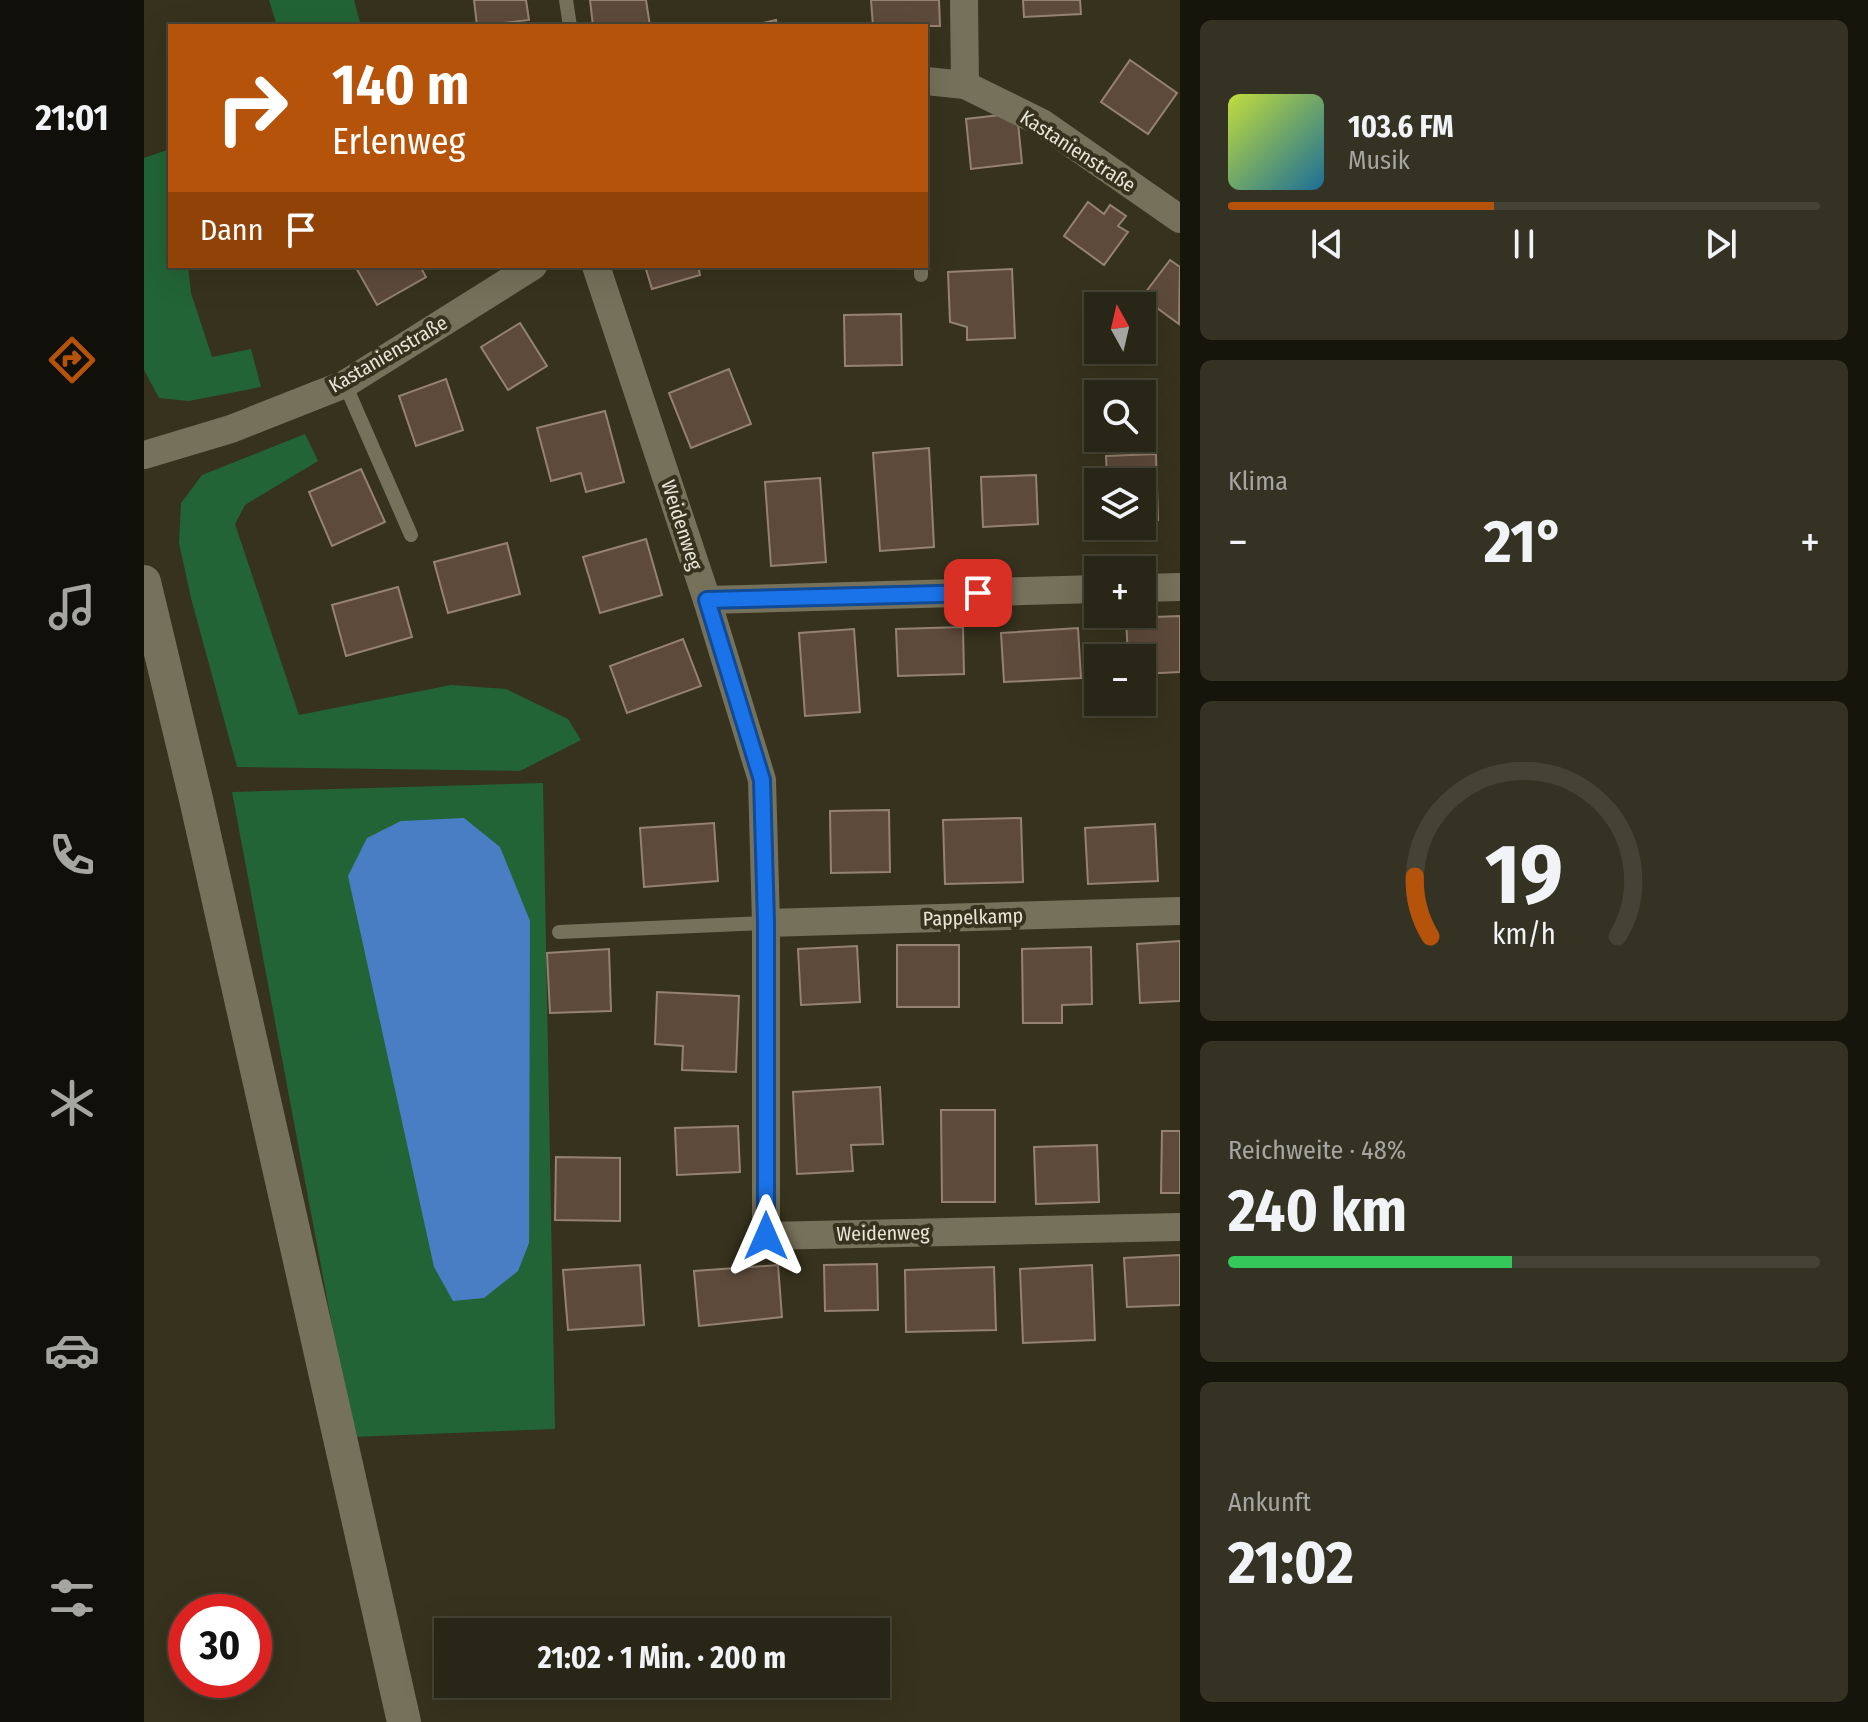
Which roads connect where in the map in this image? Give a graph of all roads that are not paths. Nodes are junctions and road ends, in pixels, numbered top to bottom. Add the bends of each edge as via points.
1 (566, 0) edge
2 (964, 0) edge
3 (570, 24) edge
4 (928, 81) edge
5 (965, 85) junction
6 (1180, 219) edge
7 (530, 268) edge
8 (597, 268) edge
9 (345, 384) junction
10 (144, 455) edge
11 (411, 535) dead end
12 (144, 582) edge
13 (1180, 587) edge
14 (1156, 588) edge
15 (1084, 589) edge
16 (707, 600) junction
17 (1180, 911) edge
18 (766, 923) junction
19 (559, 932) dead end
20 (1180, 1227) edge
21 (404, 1722) edge

1 - 3 lane
2 - 5 street
4 - 5 street, Kastanienstraße
5 - 6 street, Kastanienstraße via 1042,123
7 - 9 street, Kastanienstraße
8 - 16 street, Weidenweg
9 - 10 street, Kastanienstraße via 231,429
9 - 11 lane
12 - 21 street
13 - 14 street
15 - 16 street
16 - 18 street, Weidenweg via 762,780
17 - 18 street, Pappelkamp
18 - 19 lane
18 - 20 street, Weidenweg via 766,1236

